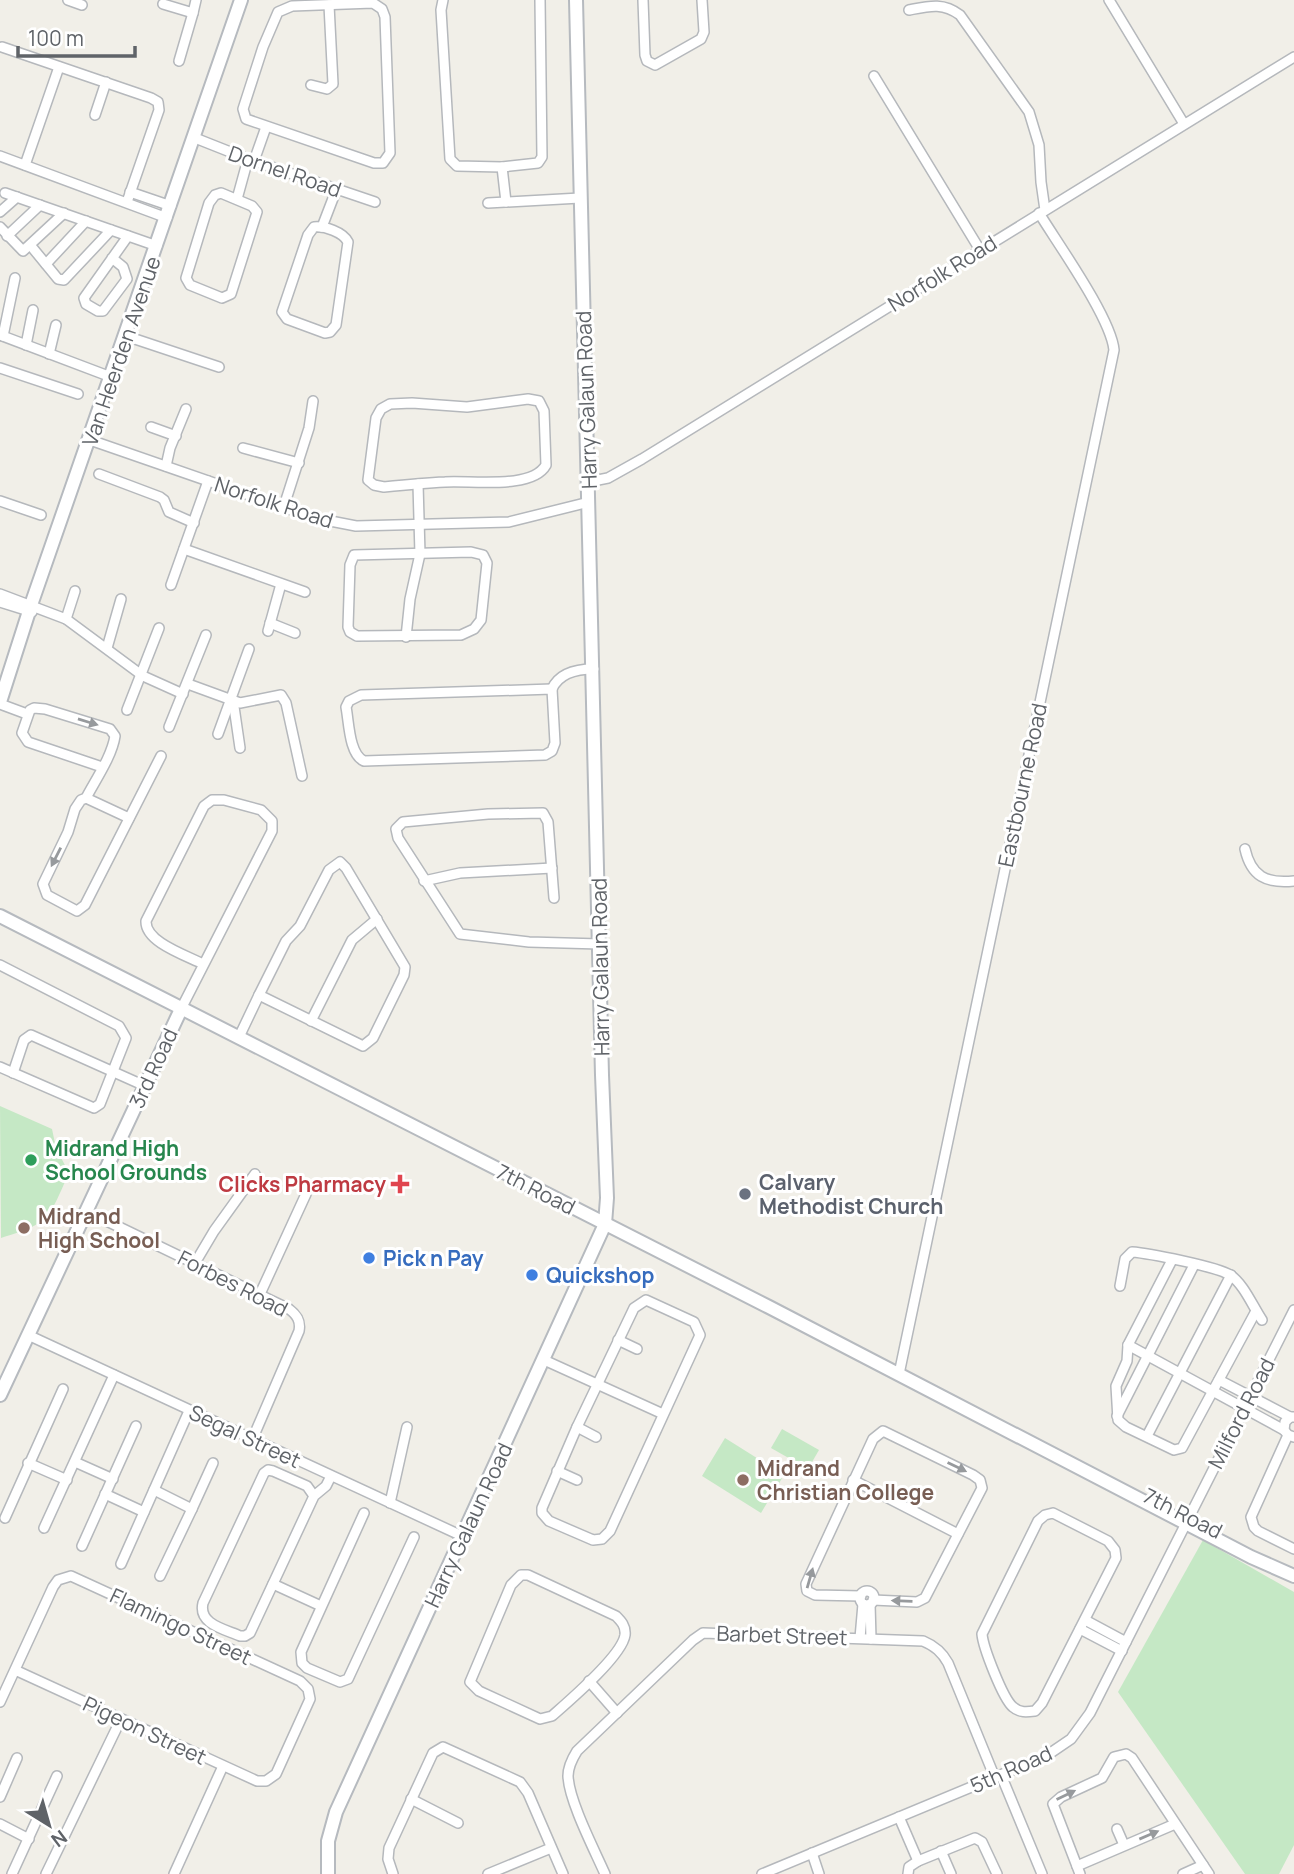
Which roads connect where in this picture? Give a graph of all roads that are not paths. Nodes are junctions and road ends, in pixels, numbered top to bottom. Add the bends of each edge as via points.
1 (68, 0) edge
2 (195, 0) edge
3 (241, 0) edge
4 (443, 0) edge
5 (540, 0) edge
6 (576, 0) edge
7 (643, 0) edge
8 (702, 0) edge
9 (1109, 0) edge
10 (163, 4) dead end
11 (82, 5) dead end
12 (329, 5) junction
13 (909, 10) dead end
14 (193, 13) junction
15 (2, 47) dead end
16 (1294, 57) edge
17 (179, 61) dead end
18 (59, 67) junction
19 (874, 76) dead end
20 (106, 82) junction
21 (311, 85) dead end
22 (95, 116) dead end
23 (1184, 124) junction
24 (266, 127) junction
25 (195, 138) junction
26 (0, 156) edge
27 (251, 160) junction
28 (25, 165) junction
29 (502, 167) junction
30 (337, 188) junction
31 (5, 193) dead end
32 (17, 197) junction
33 (128, 197) junction
34 (580, 198) junction
35 (237, 199) junction
36 (375, 202) dead end
37 (506, 202) junction
38 (488, 203) dead end
39 (40, 205) junction
40 (1042, 211) junction
41 (0, 212) edge
42 (169, 212) junction
43 (64, 214) junction
44 (86, 221) junction
45 (0, 227) edge
46 (322, 227) junction
47 (111, 230) junction
48 (7, 236) junction
49 (128, 236) junction
50 (31, 246) junction
51 (157, 246) junction
52 (979, 250) junction
53 (112, 258) junction
54 (46, 264) junction
55 (15, 278) dead end
56 (33, 310) dead end
57 (56, 324) dead end
58 (2, 336) edge
59 (126, 336) junction
60 (26, 345) junction
61 (49, 354) junction
62 (219, 367) dead end
63 (0, 368) edge
64 (111, 377) junction
65 (78, 394) dead end
66 (313, 401) dead end
67 (186, 409) dead end
68 (151, 427) dead end
69 (176, 436) junction
70 (90, 440) junction
71 (243, 448) dead end
72 (299, 463) junction
73 (166, 466) junction
74 (99, 474) dead end
75 (208, 481) junction
76 (588, 482) junction
77 (418, 484) junction
78 (0, 500) edge
79 (589, 502) junction
80 (284, 506) junction
81 (41, 515) dead end
82 (194, 523) junction
83 (420, 523) junction
84 (184, 549) junction
85 (420, 554) junction
86 (281, 584) junction
87 (171, 585) dead end
88 (75, 591) dead end
89 (305, 592) dead end
90 (0, 594) edge
91 (121, 600) dead end
92 (0, 602) edge
93 (34, 609) junction
94 (66, 619) junction
95 (159, 628) dead end
96 (295, 633) dead end
97 (206, 635) dead end
98 (406, 637) junction
99 (107, 648) junction
100 (249, 649) dead end
101 (594, 669) junction
102 (140, 674) junction
103 (188, 684) junction
104 (552, 689) junction
105 (183, 694) junction
106 (232, 700) junction
107 (0, 703) edge
108 (127, 710) dead end
109 (27, 714) junction
110 (169, 727) dead end
111 (218, 734) dead end
112 (240, 748) dead end
113 (161, 756) dead end
114 (102, 767) junction
115 (302, 776) dead end
116 (86, 798) junction
117 (129, 818) junction
118 (1245, 849) dead end
119 (552, 868) junction
120 (424, 880) junction
121 (1294, 881) edge
122 (554, 898) dead end
123 (0, 916) edge
124 (377, 919) junction
125 (600, 944) junction
126 (203, 964) junction
127 (0, 965) edge
128 (259, 995) junction
129 (182, 1007) junction
130 (311, 1021) junction
131 (239, 1037) junction
132 (0, 1067) edge
133 (114, 1070) junction
134 (13, 1073) junction
135 (145, 1086) junction
136 (255, 1174) dead end
137 (306, 1194) dead end
138 (86, 1211) junction
139 (605, 1224) junction
140 (1172, 1260) junction
141 (195, 1263) junction
142 (1194, 1265) junction
143 (1231, 1275) junction
144 (1121, 1286) dead end
145 (260, 1294) junction
146 (1294, 1310) edge
147 (1256, 1311) junction
148 (1262, 1320) dead end
149 (27, 1335) junction
150 (618, 1340) junction
151 (1128, 1345) junction
152 (637, 1349) dead end
153 (1148, 1355) junction
154 (544, 1360) junction
155 (1181, 1372) junction
156 (899, 1374) junction
157 (114, 1376) junction
158 (1219, 1380) junction
159 (598, 1384) junction
160 (63, 1389) dead end
161 (1213, 1390) junction
162 (1237, 1390) junction
163 (0, 1395) edge
164 (1249, 1396) junction
165 (1231, 1401) junction
166 (1264, 1404) junction
167 (1242, 1409) junction
168 (189, 1411) junction
169 (663, 1415) junction
170 (1117, 1416) junction
171 (1257, 1416) junction
172 (1292, 1417) edge
173 (136, 1426) dead end
174 (407, 1427) dead end
175 (577, 1427) junction
176 (1288, 1434) edge
177 (1147, 1436) junction
178 (596, 1437) dead end
179 (252, 1440) junction
180 (75, 1462) junction
181 (28, 1463) junction
182 (213, 1463) dead end
183 (557, 1471) junction
184 (331, 1476) junction
185 (113, 1479) junction
186 (67, 1480) junction
187 (577, 1480) dead end
188 (853, 1480) junction
189 (154, 1490) junction
190 (105, 1494) junction
191 (314, 1496) junction
192 (390, 1503) junction
193 (192, 1509) junction
194 (144, 1512) junction
195 (364, 1513) dead end
196 (5, 1518) dead end
197 (1188, 1520) junction
198 (44, 1528) dead end
199 (958, 1534) junction
200 (462, 1536) junction
201 (414, 1537) dead end
202 (82, 1546) dead end
203 (1294, 1549) edge
204 (121, 1564) dead end
205 (1291, 1575) edge
206 (160, 1576) dead end
207 (273, 1584) junction
208 (867, 1601) junction
209 (321, 1606) junction
210 (1082, 1624) junction
211 (860, 1638) junction
212 (871, 1639) junction
213 (1124, 1647) junction
214 (15, 1670) junction
215 (589, 1681) junction
216 (0, 1702) edge
217 (617, 1713) junction
218 (121, 1719) junction
219 (17, 1758) dead end
220 (223, 1766) junction
221 (276, 1774) joint
222 (57, 1776) dead end
223 (998, 1777) junction
224 (0, 1797) edge
225 (411, 1799) junction
226 (899, 1818) junction
227 (458, 1823) dead end
228 (1175, 1824) junction
229 (0, 1825) edge
230 (1117, 1829) dead end
231 (29, 1839) junction
232 (1124, 1845) junction
233 (551, 1848) junction
234 (942, 1851) junction
235 (812, 1853) junction
236 (918, 1861) junction
237 (1203, 1865) junction
238 (1079, 1870) edge
239 (777, 1871) edge
240 (177, 1873) edge
241 (491, 1873) edge
242 (12, 1874) edge
243 (46, 1874) edge
244 (328, 1874) edge
245 (393, 1874) edge
246 (563, 1874) edge
247 (604, 1874) edge
248 (762, 1874) edge
249 (820, 1874) edge
250 (908, 1874) edge
251 (951, 1874) edge
252 (996, 1874) edge
253 (1042, 1874) edge
254 (1182, 1874) edge
255 (1209, 1874) edge

1 - 11 street
2 - 14 street
3 - 25 street, Van Heerden Avenue
4 - 29 street via 450,159 457,166
5 - 29 street via 542,158 537,164
6 - 34 street, Harry Galaun Road
7 - 8 street via 645,55 655,65 701,39
9 - 23 street
10 - 14 street
12 - 21 street via 333,84 327,89
12 - 24 street via 288,6 274,19 243,109 246,118
12 - 24 street via 373,3 384,12 389,157 374,163
13 - 40 street via 943,5 960,15 1029,112 1039,145
14 - 17 street
15 - 18 street
16 - 23 street, Norfolk Road
18 - 20 street
18 - 28 street
19 - 52 street
20 - 22 street
20 - 33 street via 159,104
23 - 40 street, Norfolk Road
24 - 27 street
25 - 27 street, Dornel Road
25 - 42 street, Van Heerden Avenue
26 - 28 street
27 - 30 street, Dornel Road
27 - 35 street
28 - 33 street
29 - 37 street
30 - 36 street, Dornel Road
30 - 46 street
31 - 32 street
32 - 39 street
32 - 41 street
33 - 42 street
34 - 37 street
34 - 76 street, Harry Galaun Road
35 - 35 street via 254,207 257,216 231,294 222,298 190,285 186,278 212,199 221,193
37 - 38 street
39 - 43 street
39 - 48 street
40 - 52 street, Norfolk Road
40 - 156 street, Eastbourne Road via 1102,315 1114,350
42 - 51 street, Van Heerden Avenue
43 - 44 street
43 - 50 street
44 - 47 street
44 - 54 street
45 - 48 street
46 - 46 street via 348,242 336,325 325,333 285,318 282,312 309,231
47 - 49 street
47 - 54 street via 64,280
48 - 50 street via 21,251
49 - 51 street
49 - 53 street
50 - 54 street
51 - 59 street, Van Heerden Avenue
52 - 76 street, Norfolk Road via 624,470
53 - 53 street via 84,298 98,311 103,311 127,279 123,267
55 - 58 street
56 - 60 street
57 - 61 street
58 - 60 street
59 - 62 street
59 - 64 street, Van Heerden Avenue
60 - 61 street
61 - 64 street
63 - 65 street
64 - 70 street, Van Heerden Avenue
66 - 72 street
67 - 69 street
68 - 69 street
69 - 73 street
70 - 73 street, Norfolk Road
70 - 93 street, Van Heerden Avenue
71 - 72 street
72 - 80 street
73 - 75 street, Norfolk Road
74 - 82 street via 160,497 169,512
75 - 80 street, Norfolk Road
75 - 82 street
76 - 79 street, Harry Galaun Road
77 - 77 street via 384,486 368,480 376,418 387,405 467,407 528,399 542,405 546,466 540,473 500,483
77 - 83 street
78 - 81 street
79 - 83 street, Norfolk Road via 509,522
79 - 101 street, Harry Galaun Road
80 - 83 street, Norfolk Road via 345,525
82 - 84 street
83 - 85 street
84 - 86 street
84 - 87 street
85 - 98 street
85 - 98 street via 358,554 351,561 350,632
85 - 98 street via 471,552 485,556 481,620 461,635
86 - 89 street
86 - 96 street via 269,627
88 - 94 street
90 - 93 street
91 - 99 street
92 - 93 street
93 - 94 street
93 - 107 street, Van Heerden Avenue
94 - 99 street
95 - 102 street
97 - 103 street
99 - 102 street
100 - 106 street
101 - 104 street via 568,673
101 - 125 street, Harry Galaun Road
102 - 105 street
102 - 108 street
103 - 105 street
103 - 106 street
104 - 104 street via 555,743 545,755 365,761 354,750 346,707 361,695
105 - 110 street
106 - 111 street
106 - 112 street
106 - 115 street via 242,703 283,697
107 - 109 street
109 - 114 street via 22,733 28,742
109 -> 114 street via 38,708 110,729 114,743
113 - 117 street
114 - 116 street
116 - 117 street
116 -> 117 street via 77,806 43,884 47,895 74,910 85,905
118 - 121 street via 1250,868 1259,876
119 - 120 street
119 - 120 street via 548,821 543,813 403,822 396,834
119 - 122 street
120 - 125 street via 464,935
123 - 129 street, 7th Road
124 - 128 street via 344,865 335,864 300,926 286,941
124 - 130 street via 352,940
124 - 130 street via 405,971 373,1038 358,1045
125 - 139 street, Harry Galaun Road
126 - 126 street via 273,826 266,813 224,800 204,806 146,920 146,931 155,940
126 - 129 street
127 - 133 street via 119,1026 126,1042
128 - 130 street
128 - 131 street
129 - 131 street, 7th Road
129 - 135 street, 3rd Road
131 - 139 street, 7th Road
132 - 134 street
133 - 134 street via 94,1108
133 - 134 street via 29,1035
133 - 135 street
135 - 138 street, 3rd Road
136 - 141 street
137 - 145 street
138 - 141 street, Forbes Road
138 - 149 street, 3rd Road
139 - 154 street, Harry Galaun Road
139 - 156 street, 7th Road
140 - 142 street
140 - 144 street via 1130,1253
140 - 151 street
141 - 145 street, Forbes Road
142 - 143 street
142 - 153 street
143 - 147 street
143 - 155 street
145 - 179 street, Forbes Road via 293,1311 300,1326
146 - 164 street, Milford Road
147 - 148 street
147 - 158 street
149 - 157 street, Segal Street
149 - 163 street, 3rd Road
150 - 152 street
150 - 159 street
150 - 169 street via 634,1308 646,1300 698,1326 700,1335
151 - 153 street
151 - 170 street via 1127,1361 1116,1386
153 - 155 street
153 - 170 street
154 - 159 street
154 - 200 street, Harry Galaun Road
155 - 161 street
155 - 177 street
156 - 197 street, 7th Road
157 - 168 street, Segal Street
157 - 180 street
158 - 161 street
158 - 162 street
159 - 169 street
159 - 175 street
160 - 181 street
161 - 165 street
161 - 177 street via 1182,1448 1174,1450
162 - 164 street
162 - 165 street
164 - 166 street
164 - 167 street, Milford Road
165 - 167 street
166 - 171 street
166 - 172 street
167 - 171 street
167 - 197 street, Milford Road
168 - 179 street, Segal Street
168 - 189 street
169 - 183 street via 610,1531 602,1539 587,1539 542,1513
170 - 177 street via 1123,1425
171 - 176 street
172 - 176 street via 1285,1422
173 - 185 street
174 - 192 street
175 - 178 street
175 - 183 street
176 - 203 street via 1251,1517 1258,1531
179 - 184 street, Segal Street
180 - 185 street
180 - 186 street
181 - 186 street
181 - 196 street
182 - 193 street
183 - 187 street
184 - 191 street
184 - 192 street, Segal Street
185 - 190 street
186 - 198 street
188 - 199 street
188 -> 199 street via 873,1439 883,1431 973,1475 982,1488
208 -> 188 street via 815,1595 806,1588
189 - 193 street
189 - 194 street
190 - 194 street
190 - 202 street
191 - 207 street
191 - 207 street via 307,1486 274,1471 264,1473 203,1603 203,1616 245,1636
192 - 200 street, Segal Street
193 - 206 street
194 - 204 street
195 - 209 street
197 - 205 street, 7th Road via 1255,1550
197 - 213 street, 5th Road
199 -> 208 street via 925,1598 917,1602
200 - 244 street, Harry Galaun Road via 336,1812 328,1841
201 - 209 street via 345,1682 307,1668 301,1660
207 - 209 street
208 - 211 street
208 - 212 street
210 - 210 street, 5th Road via 1039,1707 1022,1712 1011,1706 982,1634 1045,1515 1053,1513 1108,1541 1115,1550 1114,1562
210 - 213 street
211 - 212 street, Barbet Street
211 - 217 street, Barbet Street via 703,1633
212 - 223 street, Barbet Street via 923,1641 942,1653
213 - 223 street, 5th Road via 1071,1739 1046,1756
214 - 216 street
214 - 218 street, Pigeon Street
214 - 221 street, Flamingo Street via 53,1587 62,1578 79,1578 300,1681 310,1699
215 - 215 street via 546,1719 472,1686 470,1677 517,1577 528,1575 616,1616 622,1623 621,1644
215 - 217 street
217 - 247 street, Barbet Street via 578,1751 568,1775
218 - 220 street, Pigeon Street
218 - 243 street
219 - 224 street
220 - 221 street, Pigeon Street via 257,1781
220 - 240 street
222 - 231 street
223 - 226 street, 5th Road
223 - 253 street, Barbet Street
225 - 227 street
225 - 233 street via 433,1753 447,1747 520,1782
225 - 245 street via 389,1848
226 - 235 street, 5th Road
226 - 236 street
232 -> 228 street
228 - 237 street
238 -> 228 street via 1053,1804 1102,1778 1117,1755 1132,1759
229 - 231 street
230 - 232 street
231 - 242 street
232 - 238 street
233 - 241 street
233 - 246 street
234 - 236 street
234 - 251 street
234 - 252 street via 978,1838
235 - 239 street, 5th Road
235 - 249 street
236 - 250 street
237 - 254 street
237 - 255 street
239 - 248 street, 5th Road

